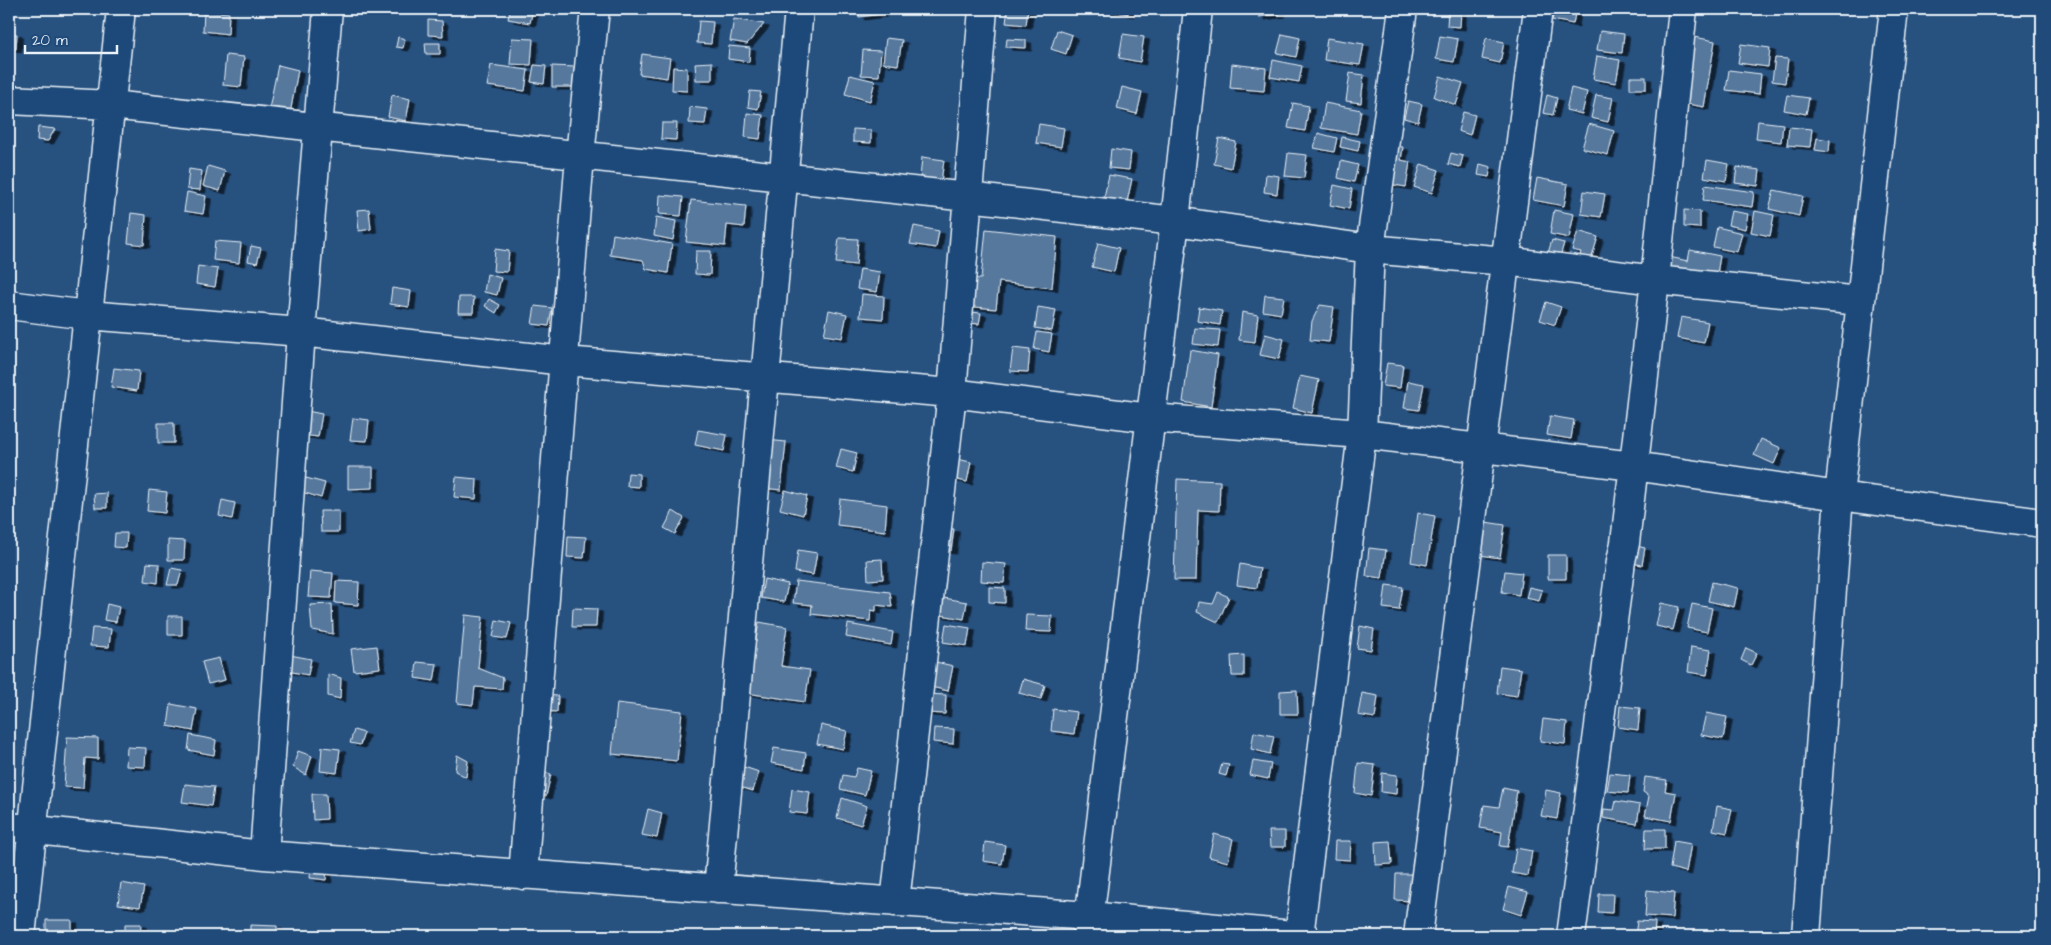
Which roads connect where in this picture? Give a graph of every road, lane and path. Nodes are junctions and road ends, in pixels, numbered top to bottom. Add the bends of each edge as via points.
1 (121, 9) edge
2 (328, 9) edge
3 (595, 9) edge
4 (799, 9) edge
5 (983, 9) edge
6 (1198, 9) edge
7 (1403, 9) edge
8 (1538, 9) edge
9 (1683, 9) edge
10 (1894, 9) edge
11 (9, 100) edge
12 (111, 105) junction
13 (318, 127) junction
14 (580, 156) junction
15 (784, 177) junction
16 (968, 197) junction
17 (1175, 221) junction
18 (1370, 249) junction
19 (1506, 261) junction
20 (1655, 280) junction
21 (1860, 301) junction
22 (9, 305) edge
23 (87, 315) junction
24 (302, 332) junction
25 (565, 361) junction
26 (766, 377) junction
27 (952, 392) junction
28 (1150, 418) junction
29 (1362, 434) junction
30 (1482, 448) junction
31 (1634, 466) junction
32 (1840, 496) junction
33 (2042, 523) edge
34 (21, 829) edge
35 (264, 855) junction
36 (523, 875) junction
37 (718, 889) junction
38 (895, 902) junction
39 (1088, 926) edge
40 (21, 936) edge
41 (1299, 936) edge
42 (1305, 936) edge
43 (1418, 936) edge
44 (1571, 936) edge
45 (1806, 936) edge

1 - 12 street
2 - 13 street
3 - 14 street
4 - 15 street
5 - 16 street
6 - 17 street
7 - 18 street
8 - 19 street
9 - 20 street
10 - 21 street
11 - 12 street
12 - 13 street
12 - 23 street
13 - 14 street
13 - 24 street
14 - 15 street
14 - 25 street
15 - 16 street
15 - 26 street
16 - 17 street
16 - 27 street
17 - 18 street
17 - 28 street
18 - 19 street
18 - 29 street
19 - 20 street
19 - 30 street
20 - 21 street
20 - 31 street
21 - 32 street
22 - 23 street
23 - 24 street
23 - 34 street
24 - 25 street
24 - 35 street
25 - 26 street
25 - 36 street
26 - 27 street
26 - 37 street
27 - 28 street
27 - 38 street
28 - 29 street
28 - 39 street
29 - 30 street
29 - 41 street
30 - 31 street
30 - 43 street
31 - 32 street
31 - 44 street
32 - 33 street
32 - 45 street
34 - 35 street
34 - 40 street
35 - 36 street
36 - 37 street
37 - 38 street
38 - 39 street
39 - 41 street
41 - 42 street

